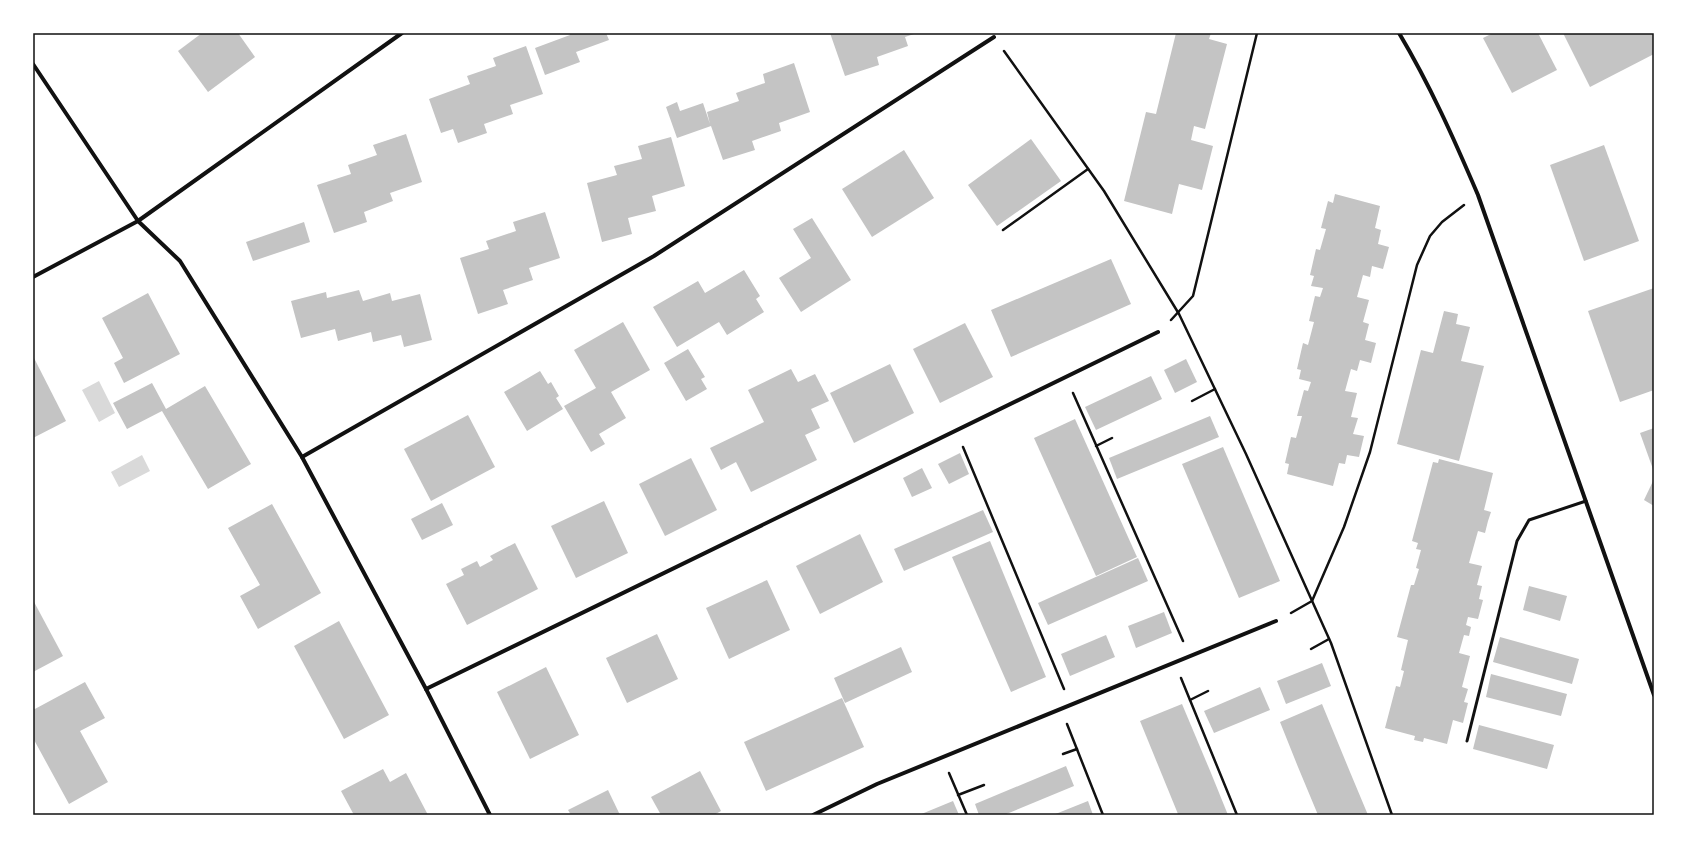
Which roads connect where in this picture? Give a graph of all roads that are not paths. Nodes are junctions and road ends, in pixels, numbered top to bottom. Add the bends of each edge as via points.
1 (402, 33) edge
2 (1399, 33) edge
3 (994, 37) road end
4 (33, 64) edge
5 (138, 221) junction
6 (33, 277) edge
7 (1158, 332) road end
8 (302, 458) junction
9 (1586, 501) junction
10 (1276, 621) road end
11 (426, 689) junction
12 (1654, 695) edge
13 (1468, 742) dead end
14 (490, 815) edge
15 (812, 815) edge

1 - 5 street
2 - 9 street via 1449,128 1478,195
3 - 8 street via 654,256
4 - 5 street
5 - 6 street
5 - 8 street via 180,261
7 - 11 street
8 - 11 street
9 - 12 street
9 - 13 lane via 1530,520 1517,541
10 - 15 street via 877,784
11 - 14 street

